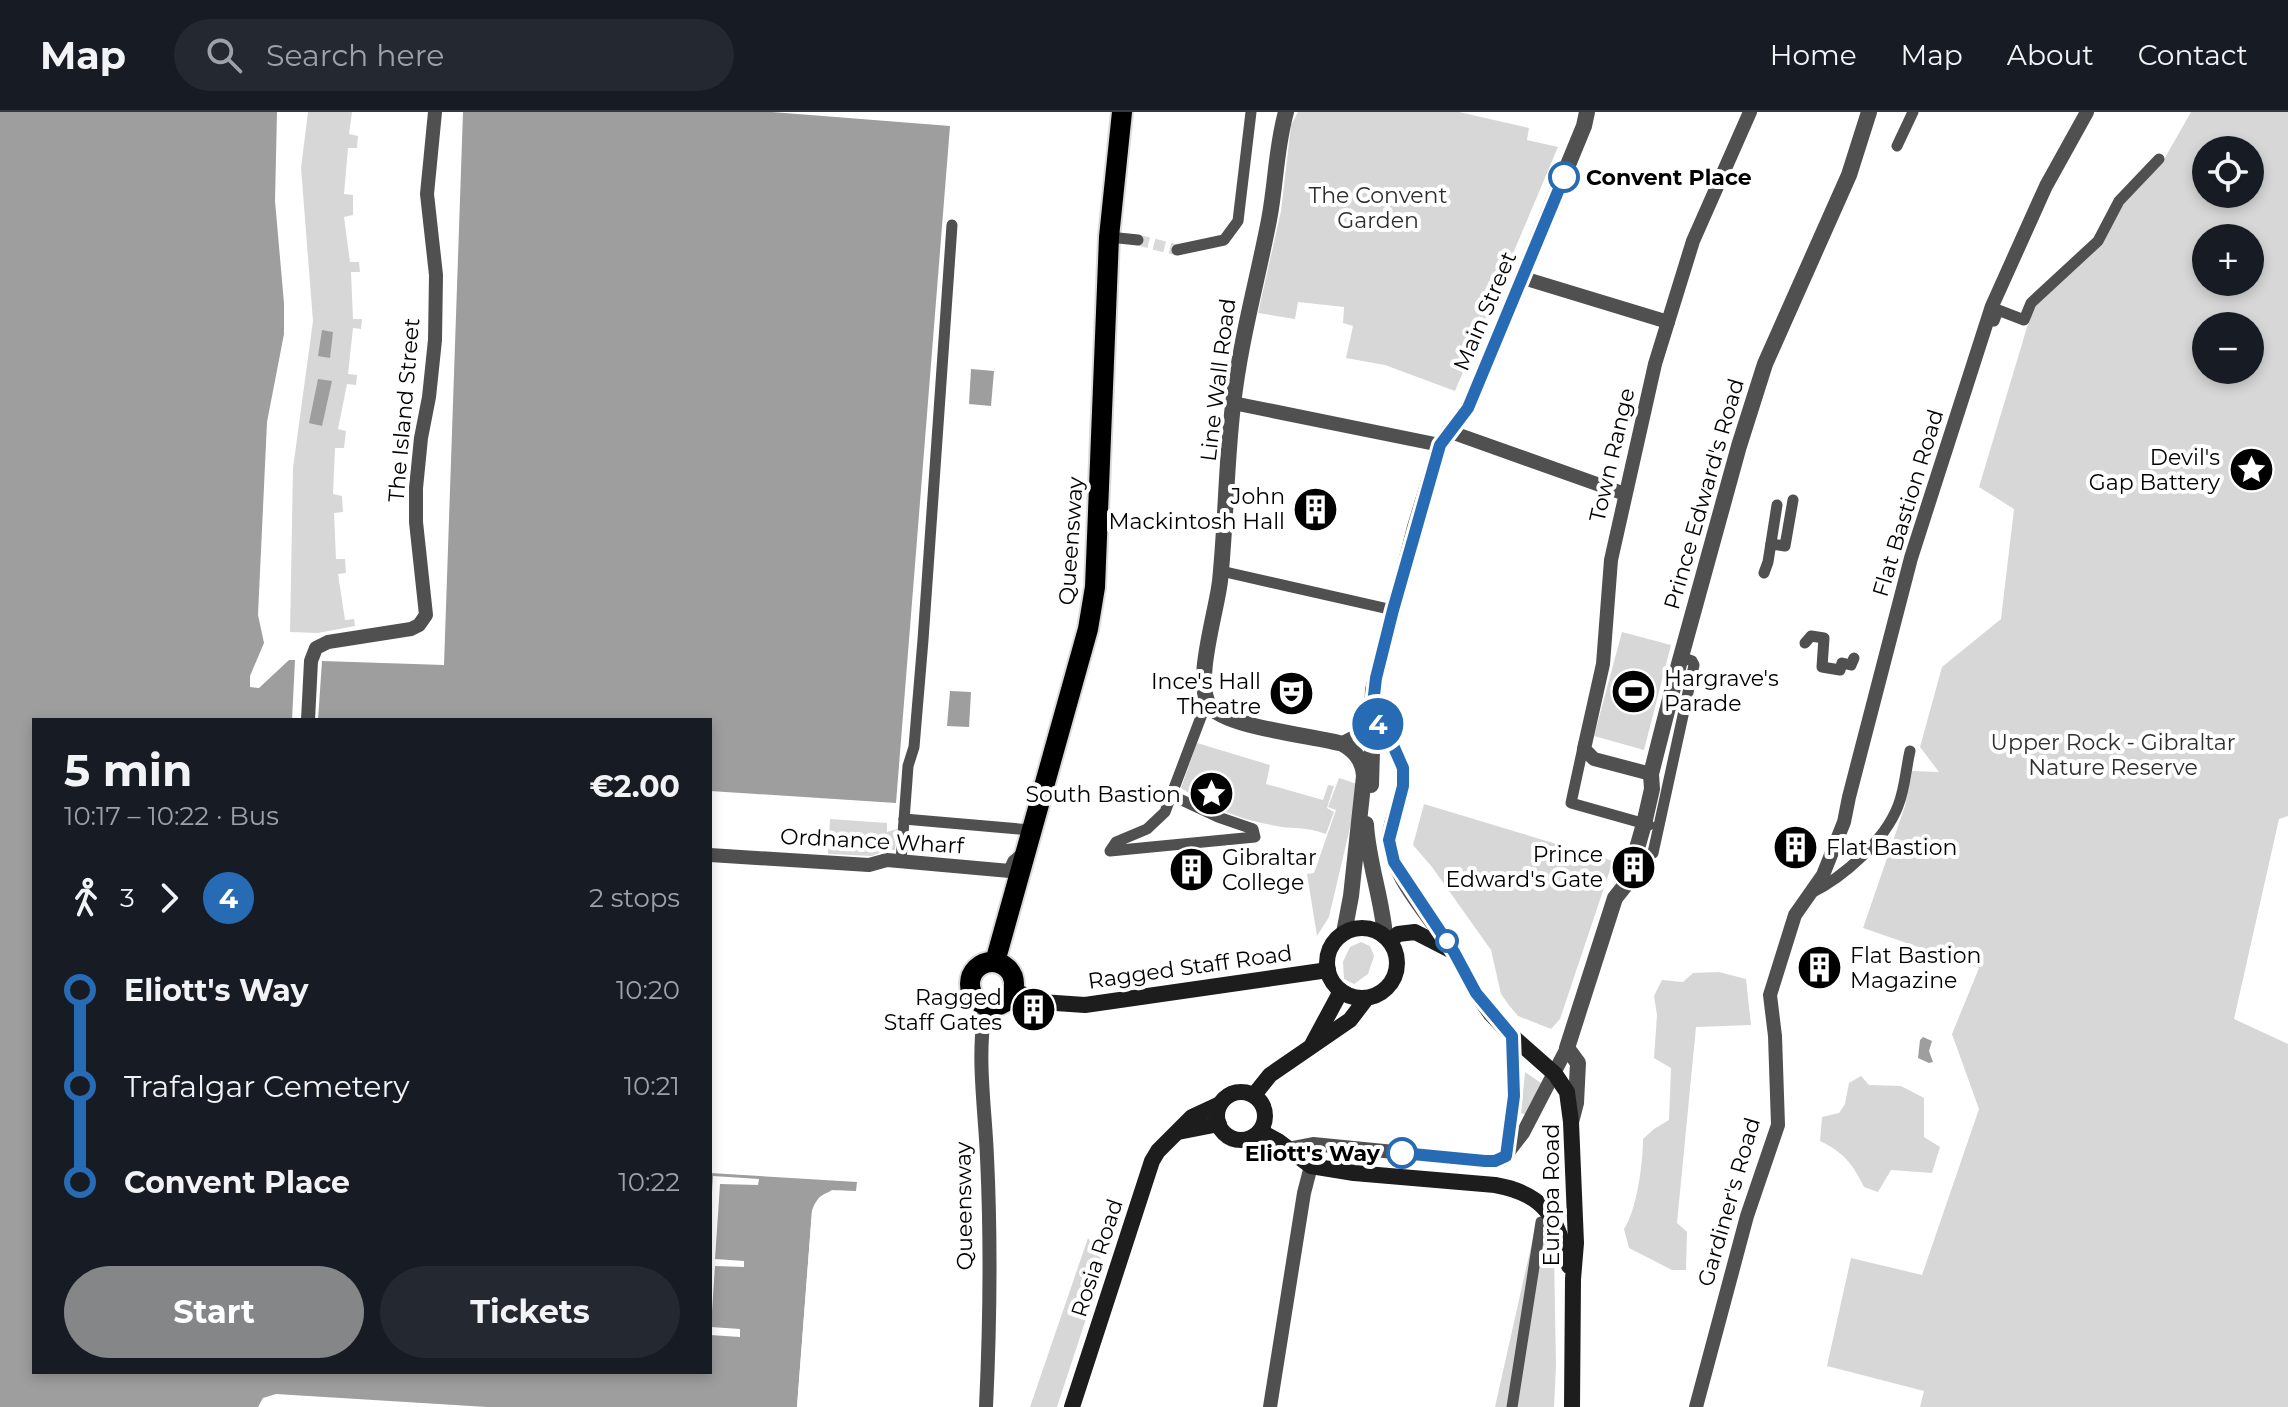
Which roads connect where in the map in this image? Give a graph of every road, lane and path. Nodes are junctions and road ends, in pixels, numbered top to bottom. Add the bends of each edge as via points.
1 (435, 112) edge
2 (1122, 112) edge
3 (1251, 112) edge
4 (1286, 112) edge
5 (1587, 112) edge
6 (1750, 112) edge
7 (1869, 112) edge
8 (1913, 112) edge
9 (2087, 112) edge
10 (1897, 146) dead end
11 (2159, 159) dead end
12 (952, 225) dead end
13 (1109, 237) junction
14 (1138, 240) tunnel mouth
15 (1177, 250) tunnel mouth
16 (1523, 278) junction
17 (1988, 320) junction
18 (1668, 322) junction
19 (1233, 403) junction
20 (1444, 438) junction
21 (1625, 494) junction
22 (1793, 500) dead end
23 (1777, 505) dead end
24 (1771, 544) junction
25 (1221, 571) junction
26 (1764, 573) dead end
27 (1393, 610) junction
28 (1805, 643) dead end
29 (1681, 657) junction
30 (1854, 658) dead end
31 (1207, 701) junction
32 (1373, 717) junction
33 (308, 718) edge
34 (1584, 743) junction
35 (1343, 744) junction
36 (1910, 751) dead end
37 (1651, 774) junction
38 (1171, 795) junction
39 (904, 819) junction
40 (1651, 826) junction
41 (1031, 830) junction
42 (1653, 853) dead end
43 (712, 855) edge
44 (1024, 855) junction
45 (901, 861) junction
46 (1811, 893) junction
47 (1795, 915) joint
48 (1344, 933) junction
49 (1387, 939) junction
50 (1454, 952) junction
51 (995, 962) junction
52 (1328, 970) junction
53 (1013, 990) junction
54 (1341, 991) junction
55 (1366, 999) junction
56 (986, 1005) junction
57 (1512, 1036) junction
58 (1312, 1045) junction
59 (1567, 1048) junction
60 (1555, 1074) junction
61 (1254, 1095) junction
62 (1220, 1104) junction
63 (1571, 1122) junction
64 (1219, 1124) junction
65 (1260, 1131) junction
66 (1178, 1132) junction
67 (1287, 1149) junction
68 (1506, 1156) junction
69 (1311, 1166) junction
70 (1541, 1222) dead end
71 (1573, 1279) junction
72 (986, 1407) edge
73 (1072, 1407) edge
74 (1270, 1407) edge
75 (1512, 1407) edge
76 (1572, 1407) edge
77 (1696, 1407) edge

1 - 33 street, The Island Street via 427,194 436,275 435,340 416,488 426,615 411,629 316,648
2 - 13 main road, Queensway
3 - 15 street via 1238,221 1224,240
4 - 19 street, Line Wall Road
5 - 16 street, Main Street
6 - 18 street, Town Range via 1693,241
7 - 29 street, Prince Edward's Road via 1849,175 1765,364
8 - 10 street
9 - 17 street, Flat Bastion Road via 2036,205
11 - 17 street via 2119,201 2098,241 2031,303 2024,320 1998,310 1994,323
12 - 39 street via 923,640
13 - 14 street
13 - 41 main road, Queensway via 1095,587
16 - 18 street
16 - 20 street, Main Street via 1468,408
17 - 46 street, Flat Bastion Road via 1908,570 1844,822
18 - 21 street, Town Range
19 - 20 street
19 - 25 street, Line Wall Road
20 - 21 street
20 - 27 street, Main Street
21 - 34 street, Town Range via 1611,560 1603,664
22 - 24 street via 1785,546
23 - 24 street
24 - 26 street
25 - 27 street
25 - 31 street, Line Wall Road via 1204,671
27 - 32 street, Main Street via 1376,678
28 - 30 street via 1811,636 1824,638 1822,667 1840,670 1842,663 1851,665
29 - 37 street, Prince Edward's Road
29 - 40 street via 1694,665
31 - 35 street via 1229,718
31 - 38 street
32 - 35 street via 1360,735
32 - 49 street, Main Street via 1367,843
32 - 50 street via 1403,768 1389,840 1394,862
34 - 37 street via 1594,759
34 - 40 street via 1571,803
35 - 48 street via 1357,754 1364,776
36 - 46 street via 1891,821 1856,862
37 - 40 street, Prince Edward's Road
38 - 38 street via 1165,812 1147,829 1116,842 1110,851 1255,837 1253,829
39 - 41 street
39 - 45 street
40 - 42 street
40 - 59 street, Prince Edward's Road via 1627,883 1615,898
41 - 44 main road, Queensway
43 - 45 street, Ordnance Wharf via 869,865
44 - 45 street, Ordnance Wharf via 1010,871
44 - 51 main road, Queensway
46 - 47 street, Flat Bastion Road
47 - 77 street, Gardiner's Road via 1770,995 1778,1125 1747,1216
48 - 49 main road via 1365,928
48 - 52 main road via 1330,949
49 - 50 main road via 1415,932
49 - 55 main road via 1397,958 1395,977 1384,992
50 - 57 main road via 1476,993
51 - 53 main road via 1008,969
51 - 56 main road via 981,965 970,980 975,998
52 - 53 main road, Ragged Staff Road via 1085,1005 1041,1002
52 - 54 main road
53 - 56 main road via 999,1005
54 - 55 main road
54 - 58 main road
55 - 58 main road via 1350,1020
56 - 72 street, Queensway via 981,1028 990,1316
57 - 60 main road
57 - 68 street via 1514,1087
58 - 61 main road via 1270,1075
59 - 60 street
59 - 63 street, Europa Road via 1578,1063
60 - 63 main road via 1567,1092
60 - 68 street
61 - 62 main road, Rosia Road via 1239,1092
61 - 65 main road via 1265,1113
62 - 64 main road
62 - 66 main road, Rosia Road via 1192,1117
63 - 71 main road, Europa Road
64 - 65 main road via 1227,1136 1240,1140
64 - 66 main road
65 - 67 main road
66 - 73 main road, Rosia Road via 1152,1161
67 - 68 street via 1313,1144 1485,1161
67 - 69 main road
69 - 71 main road via 1518,1190 1547,1210 1561,1234
69 - 74 street
70 - 75 street
71 - 76 main road, Europa Road

